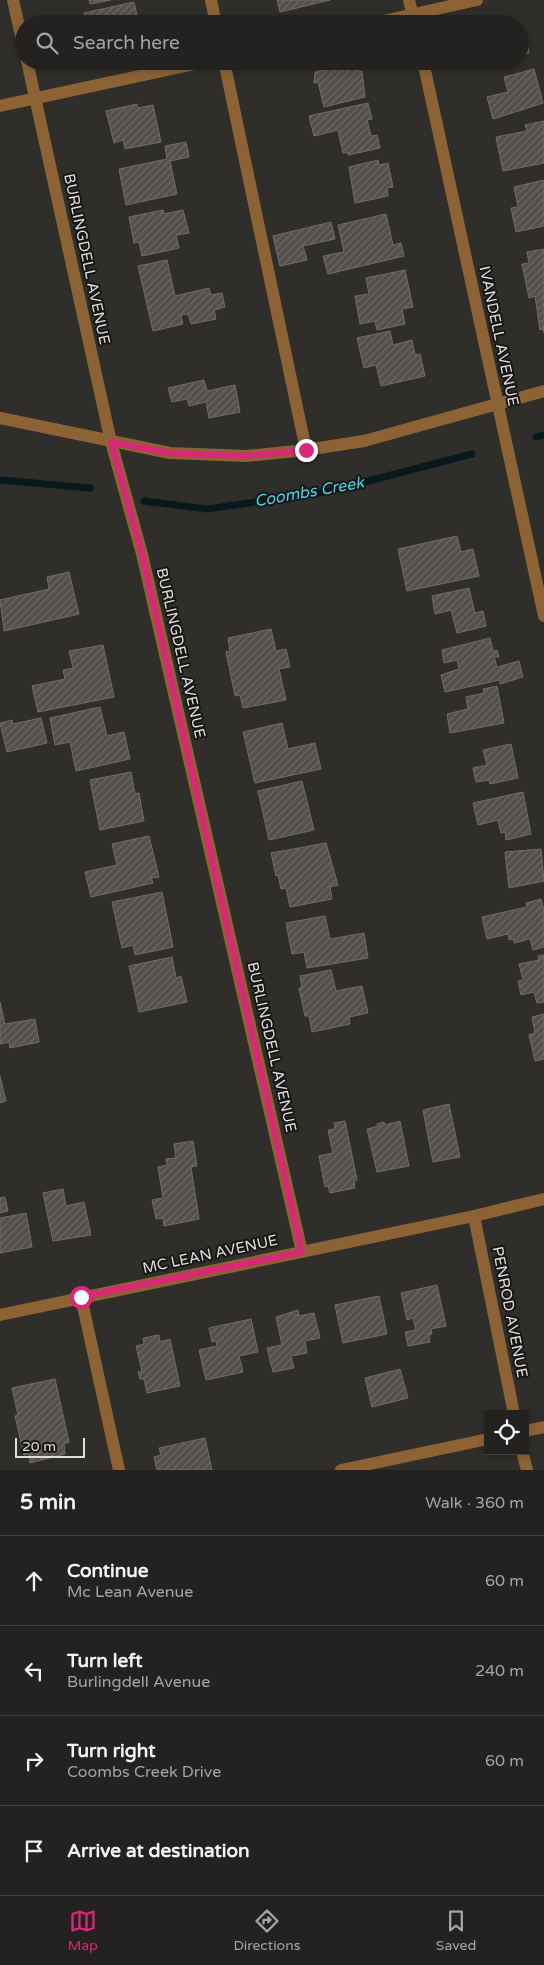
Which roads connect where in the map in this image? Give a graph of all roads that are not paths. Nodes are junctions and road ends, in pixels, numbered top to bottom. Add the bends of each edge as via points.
1 (13, 0) edge
2 (211, 0) edge
3 (410, 0) edge
4 (477, 0) edge
5 (16, 15) edge
6 (214, 15) edge
7 (413, 15) edge
8 (427, 15) edge
9 (28, 70) edge
10 (168, 70) edge
11 (226, 70) edge
12 (425, 70) edge
13 (35, 99) junction
14 (0, 106) edge
15 (544, 391) edge
16 (497, 405) junction
17 (0, 418) edge
18 (111, 442) junction
19 (306, 450) junction
20 (544, 616) edge
21 (544, 1199) edge
22 (474, 1216) junction
23 (302, 1252) junction
24 (81, 1297) junction
25 (0, 1315) edge
26 (513, 1410) edge
27 (544, 1427) edge
28 (529, 1430) edge
29 (484, 1440) edge
30 (523, 1455) edge
31 (119, 1470) edge
32 (341, 1470) edge
33 (527, 1470) edge

1 - 5 street
2 - 6 street
3 - 7 street
4 - 8 street
9 - 13 street, BURLINGDELL AVENUE
10 - 13 street
11 - 19 street
12 - 16 street, IVANDELL AVENUE
13 - 14 street
13 - 18 street, BURLINGDELL AVENUE
15 - 16 street
16 - 19 street via 364,441
16 - 20 street, IVANDELL AVENUE
17 - 18 street
18 - 19 street via 170,453 246,456
18 - 23 street, BURLINGDELL AVENUE via 142,554
21 - 22 street, MC LEAN AVENUE
22 - 23 street, MC LEAN AVENUE
22 - 26 street, PENROD AVENUE
23 - 24 street, MC LEAN AVENUE
24 - 25 street, MC LEAN AVENUE
24 - 31 street
27 - 28 street
29 - 32 street
30 - 33 street

